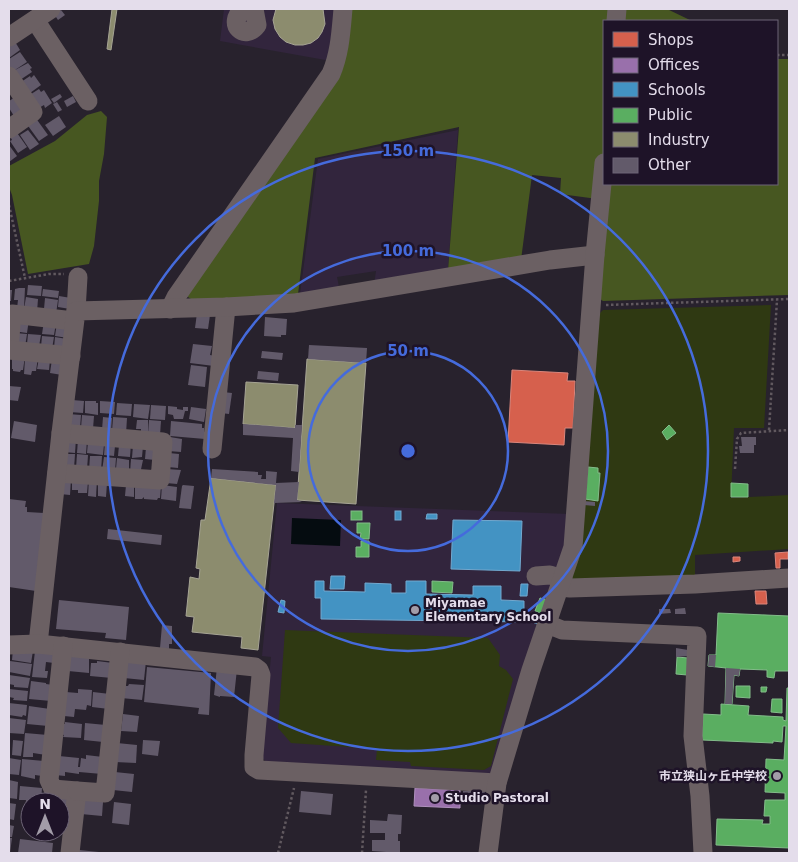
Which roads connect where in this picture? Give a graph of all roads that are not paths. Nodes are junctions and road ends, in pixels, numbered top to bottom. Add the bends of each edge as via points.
1 (51, 9) edge
2 (243, 9) edge
3 (254, 9) edge
4 (343, 9) edge
5 (35, 20) junction
6 (9, 37) edge
7 (9, 76) edge
8 (88, 101) dead end
9 (9, 129) edge
10 (603, 174) edge
11 (595, 255) junction
12 (78, 277) road end
13 (226, 307) junction
14 (170, 309) junction
15 (75, 316) junction
16 (10, 322) edge
17 (9, 349) edge
18 (71, 356) junction
19 (61, 433) junction
20 (212, 449) dead end
21 (57, 473) junction
22 (536, 576) dead end
23 (789, 578) edge
24 (562, 583) junction
25 (547, 624) junction
26 (38, 644) junction
27 (9, 645) edge
28 (63, 646) junction
29 (120, 652) junction
30 (496, 783) junction
31 (77, 791) junction
32 (70, 853) edge
33 (488, 853) edge
34 (703, 853) edge

1 - 5 street
2 - 3 street via 236,22 240,30 248,32 257,25
4 - 14 street via 336,63 331,74
5 - 6 street
5 - 8 street
7 - 9 street via 33,112
10 - 11 street
11 - 13 street via 294,304
11 - 24 street via 573,547
12 - 15 street
13 - 14 street
13 - 20 street
14 - 15 street
15 - 16 street via 12,314
15 - 18 street
16 - 17 street
17 - 18 street
18 - 19 street
19 - 21 street
19 - 21 street via 163,442 160,480
21 - 26 street
22 - 24 street via 550,576
23 - 24 street via 570,588
24 - 25 street
25 - 30 street
25 - 34 street via 562,630 697,636 693,736
26 - 27 street
26 - 28 street
28 - 29 street
28 - 31 street via 49,780 53,789
29 - 30 street via 255,666 261,674 254,767 260,770
29 - 31 street via 106,793
30 - 33 street
31 - 32 street

